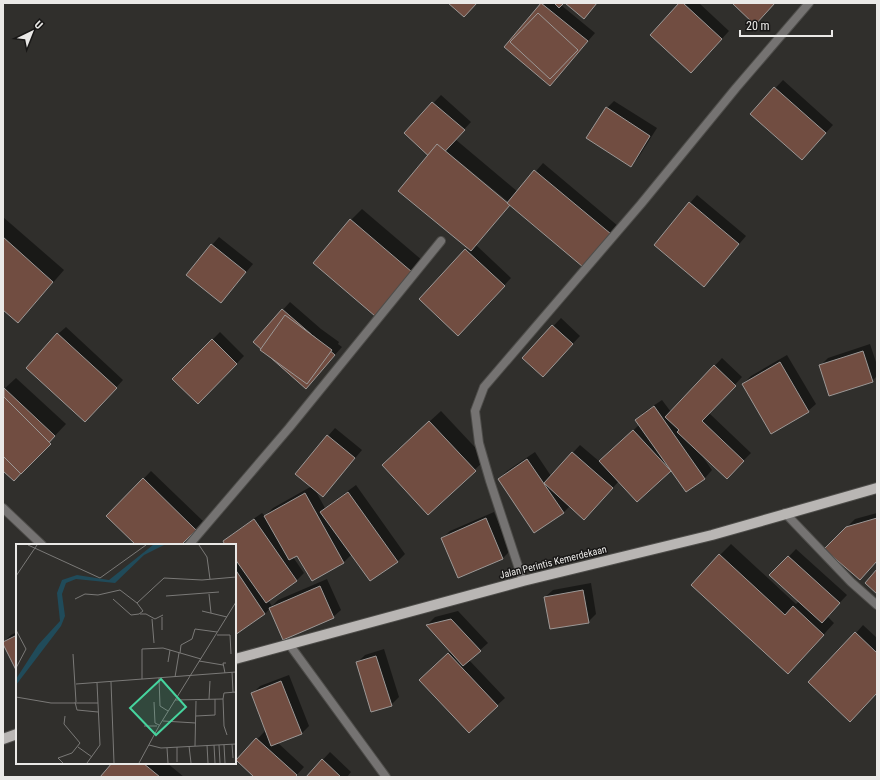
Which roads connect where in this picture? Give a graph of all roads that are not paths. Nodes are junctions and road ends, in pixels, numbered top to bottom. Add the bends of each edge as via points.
1 (809, 3) edge
2 (440, 241) dead end
3 (877, 488) edge
4 (3, 508) edge
5 (785, 513) junction
6 (41, 544) edge
7 (190, 544) edge
8 (523, 581) junction
9 (877, 605) edge
10 (289, 644) junction
11 (236, 659) edge
12 (16, 734) edge
13 (3, 739) edge
14 (386, 777) edge

1 - 8 street via 484,387 475,411 479,443
2 - 7 street via 289,428
3 - 5 main road, Jalan Perintis Kemerdekaan
4 - 6 street
5 - 8 main road, Jalan Perintis Kemerdekaan
5 - 9 street via 851,582
8 - 10 main road, Jalan Perintis Kemerdekaan
10 - 11 main road, Jalan Perintis Kemerdekaan
10 - 14 street
12 - 13 main road

